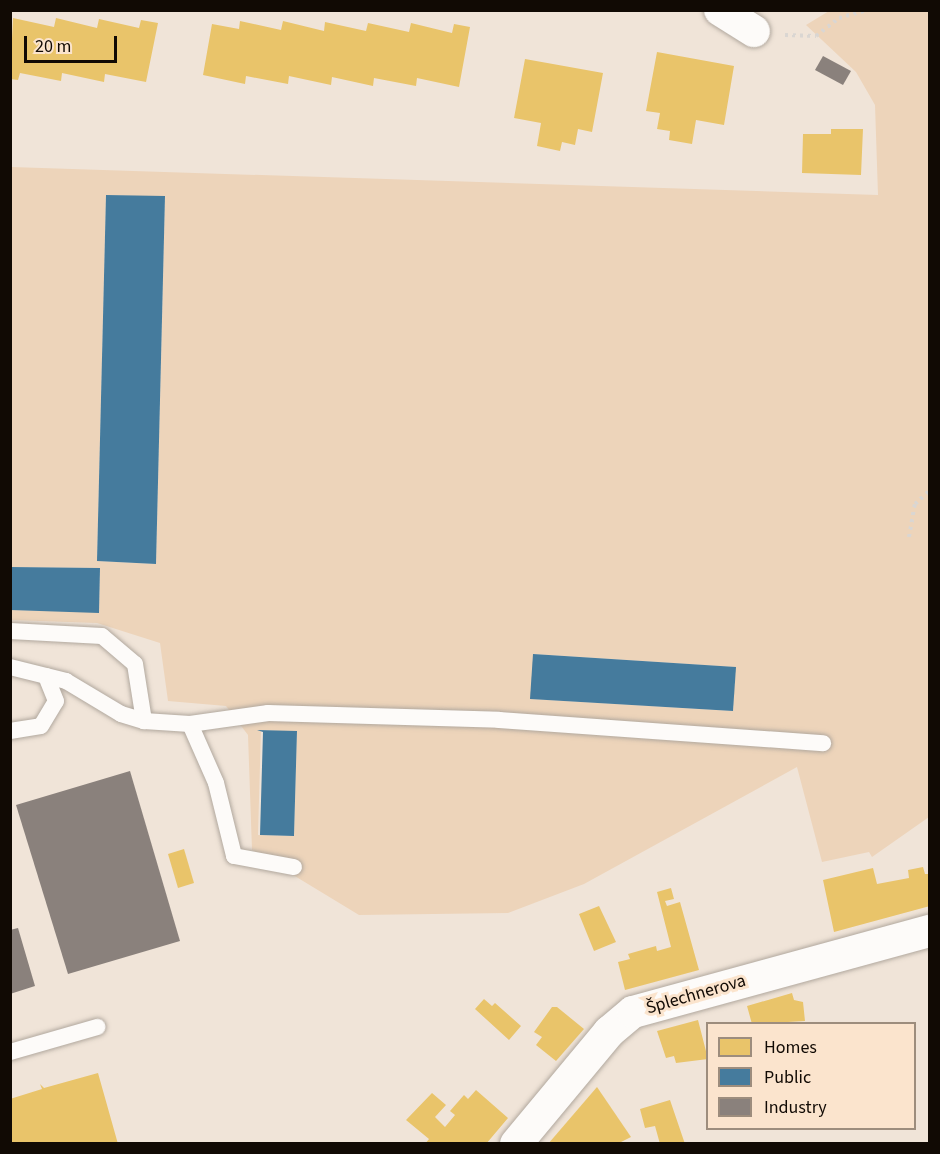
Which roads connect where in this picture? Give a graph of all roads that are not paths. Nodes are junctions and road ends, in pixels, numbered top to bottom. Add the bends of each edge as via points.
1 (720, 10) edge
2 (754, 31) road end
3 (10, 631) edge
4 (10, 667) edge
5 (46, 676) junction
6 (144, 721) junction
7 (190, 724) junction
8 (10, 731) edge
9 (823, 743) dead end
10 (294, 867) dead end
11 (930, 931) edge
12 (97, 1027) dead end
13 (10, 1052) edge
14 (516, 1143) edge

1 - 2 street
3 - 6 lane via 102,636 135,664
4 - 5 lane
5 - 6 lane via 66,681 121,714
5 - 8 lane via 56,701 41,726
6 - 7 lane
7 - 9 lane via 268,713 499,720
7 - 10 lane via 216,783 234,856
11 - 14 street, Šplechnerova via 633,1012 609,1032
12 - 13 lane

